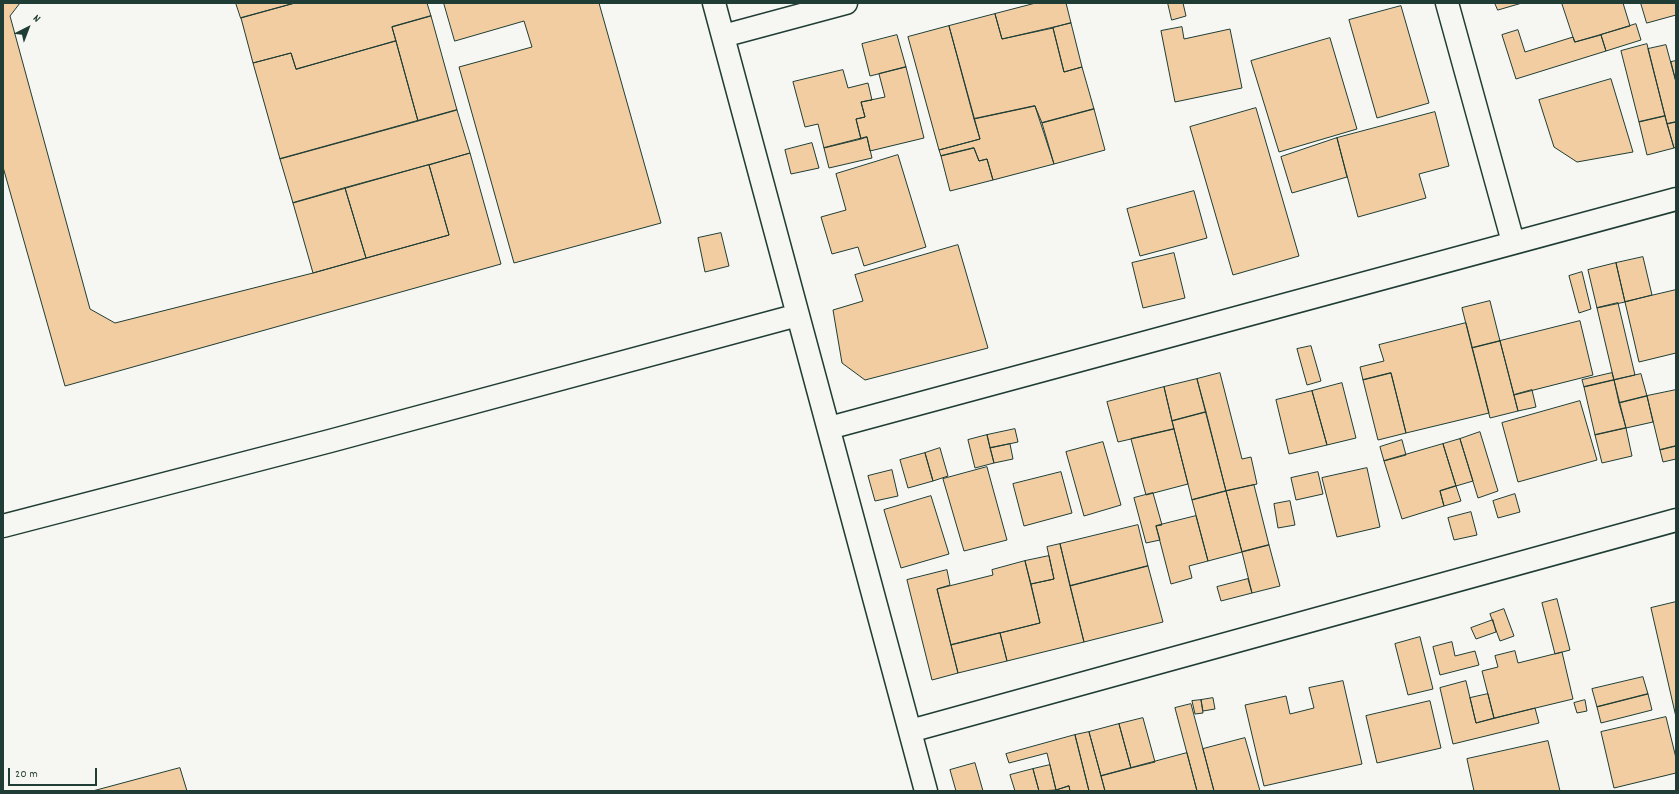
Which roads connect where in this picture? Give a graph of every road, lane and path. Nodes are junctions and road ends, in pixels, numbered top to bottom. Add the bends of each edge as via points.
1 (714, 3) edge
2 (846, 3) edge
3 (1447, 3) edge
4 (723, 36) junction
5 (1676, 199) edge
6 (1512, 242) junction
7 (798, 315) junction
8 (829, 428) junction
9 (1676, 520) edge
10 (3, 526) edge
11 (910, 731) junction
12 (926, 791) edge

1 - 4 street
2 - 4 street
3 - 6 street
4 - 7 street
5 - 6 street
6 - 8 street
7 - 8 street
7 - 10 street
8 - 11 street
9 - 11 street
11 - 12 street

